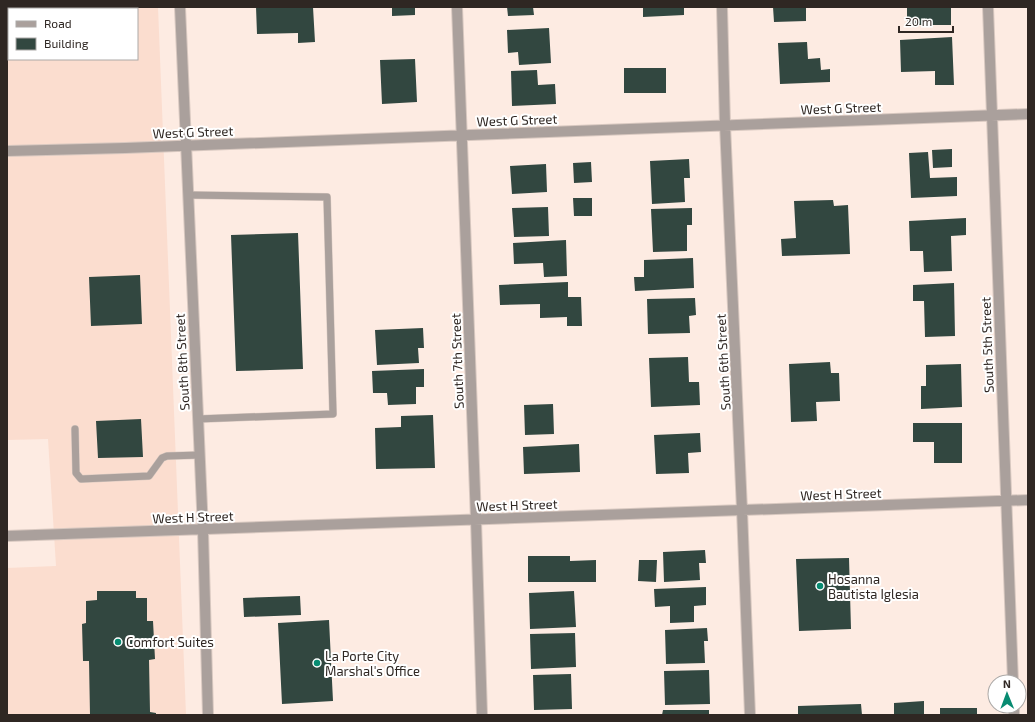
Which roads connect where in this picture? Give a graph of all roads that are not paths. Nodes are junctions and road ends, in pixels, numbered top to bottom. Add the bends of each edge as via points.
1 (180, 7) edge
2 (457, 7) edge
3 (722, 7) edge
4 (988, 7) edge
5 (1028, 114) edge
6 (992, 115) junction
7 (725, 125) junction
8 (462, 135) junction
9 (186, 145) junction
10 (7, 151) edge
11 (188, 195) junction
12 (198, 419) junction
13 (75, 429) dead end
14 (200, 455) junction
15 (1028, 500) edge
16 (1006, 501) junction
17 (742, 510) junction
18 (476, 520) junction
19 (203, 530) junction
20 (7, 536) edge
21 (1013, 674) edge
22 (208, 715) edge
23 (482, 715) edge
24 (750, 715) edge

1 - 9 street, South 8th Street
2 - 8 street, South 7th Street
3 - 7 street, South 6th Street
4 - 6 street, South 5th Street
5 - 6 street, West G Street
6 - 7 street, West G Street
6 - 16 street, South 5th Street
7 - 8 street, West G Street
7 - 17 street, South 6th Street
8 - 9 street, West G Street
8 - 18 street, South 7th Street
9 - 10 street, West G Street
9 - 11 street, South 8th Street
11 - 12 street, South 8th Street
11 - 12 lane via 327,197 333,414
12 - 14 street, South 8th Street
13 - 14 lane via 76,473 81,479 149,476 166,456
14 - 19 street, South 8th Street
15 - 16 street, West H Street
16 - 17 street, West H Street
16 - 21 street, South 5th Street
17 - 18 street, West H Street
17 - 24 street, South 6th Street
18 - 19 street, West H Street
18 - 23 street, South 7th Street
19 - 20 street, West H Street
19 - 22 street, South 8th Street

